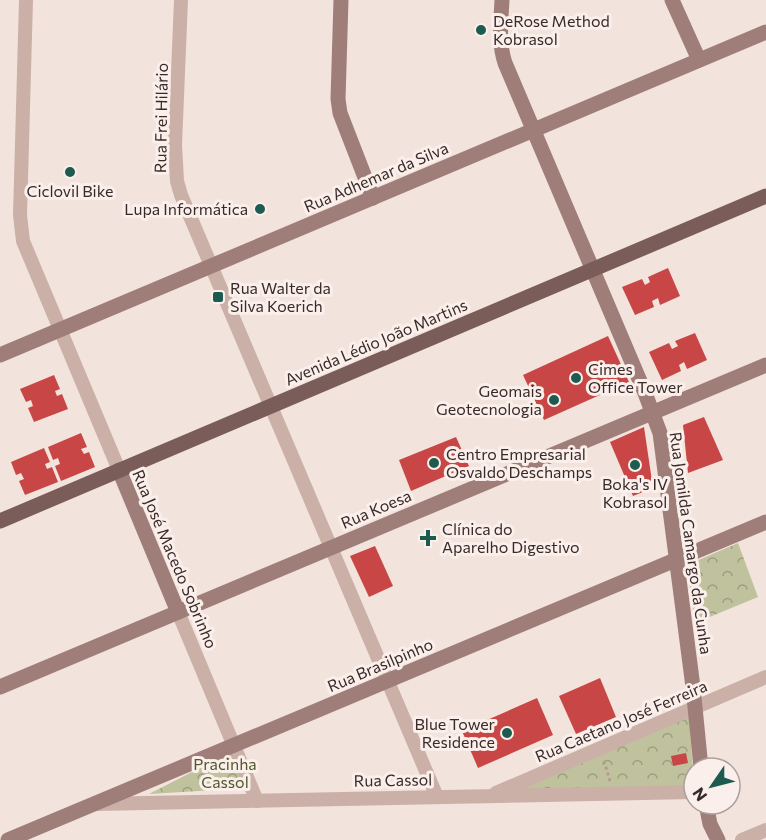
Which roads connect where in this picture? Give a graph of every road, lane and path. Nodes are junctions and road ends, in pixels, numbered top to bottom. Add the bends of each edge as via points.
1 (26, 0) edge
2 (181, 0) edge
3 (341, 0) edge
4 (502, 0) edge
5 (672, 0) edge
6 (766, 32) edge
7 (699, 60) junction
8 (533, 130) junction
9 (766, 196) edge
10 (373, 198) junction
11 (210, 267) junction
12 (592, 270) junction
13 (60, 330) junction
14 (0, 355) edge
15 (766, 365) edge
16 (270, 406) junction
17 (653, 413) junction
18 (119, 470) junction
19 (0, 521) edge
20 (766, 522) edge
21 (331, 548) junction
22 (676, 560) junction
23 (178, 612) junction
24 (766, 677) edge
25 (387, 681) junction
26 (0, 687) edge
27 (695, 707) junction
28 (234, 745) junction
29 (599, 748) junction
30 (700, 756) edge
31 (682, 792) edge
32 (615, 794) junction
33 (489, 796) junction
34 (437, 797) junction
35 (257, 801) junction
36 (93, 805) junction
37 (708, 816) edge
38 (766, 830) edge
39 (8, 840) edge
40 (718, 840) edge
41 (742, 840) edge

1 - 13 street, Rua José Macedo Sobrinho via 21,226 23,241
2 - 11 street, Rua Frei Hilário via 176,173 183,202
3 - 10 street via 340,113
4 - 8 street, Rua Jomilda Camargo da Cunha via 501,51
5 - 7 street
6 - 7 street, Rua Adhemar da Silva
7 - 8 street, Rua Adhemar da Silva
8 - 10 street, Rua Adhemar da Silva
8 - 12 street, Rua Jomilda Camargo da Cunha
9 - 12 main road, Avenida Lédio João Martins
10 - 11 street, Rua Adhemar da Silva
11 - 13 street, Rua Adhemar da Silva
11 - 16 street
12 - 16 main road, Avenida Lédio João Martins
12 - 17 street, Rua Jomilda Camargo da Cunha
13 - 14 street, Rua Adhemar da Silva
13 - 18 street, Rua José Macedo Sobrinho
15 - 17 street, Rua Koesa
16 - 18 main road, Avenida Lédio João Martins
16 - 21 street
17 - 21 street, Rua Koesa
17 - 22 street, Rua Jomilda Camargo da Cunha via 660,433
18 - 19 main road, Avenida Lédio João Martins
18 - 23 street, Rua José Macedo Sobrinho
20 - 22 street, Rua Brasilpinho
21 - 23 street, Rua Koesa
21 - 25 street
22 - 25 street, Rua Brasilpinho
22 - 27 street, Rua Jomilda Camargo da Cunha
23 - 26 street, Rua Koesa
23 - 28 street, Rua José Macedo Sobrinho
24 - 27 street, Rua Caetano José Ferreira
25 - 28 street, Rua Brasilpinho
25 - 34 street
27 - 29 street, Rua Caetano José Ferreira
27 - 30 street, Rua Jomilda Camargo da Cunha
28 - 35 street, Rua José Macedo Sobrinho
28 - 36 street, Rua Brasilpinho
29 - 32 path
29 - 33 street, Rua Caetano José Ferreira
31 - 32 street, Rua Cassol
32 - 33 street, Rua Cassol
33 - 34 street, Rua Cassol
34 - 35 street, Rua Cassol
35 - 36 street, Rua Cassol
36 - 39 street, Rua Brasilpinho
37 - 40 street
38 - 41 street

